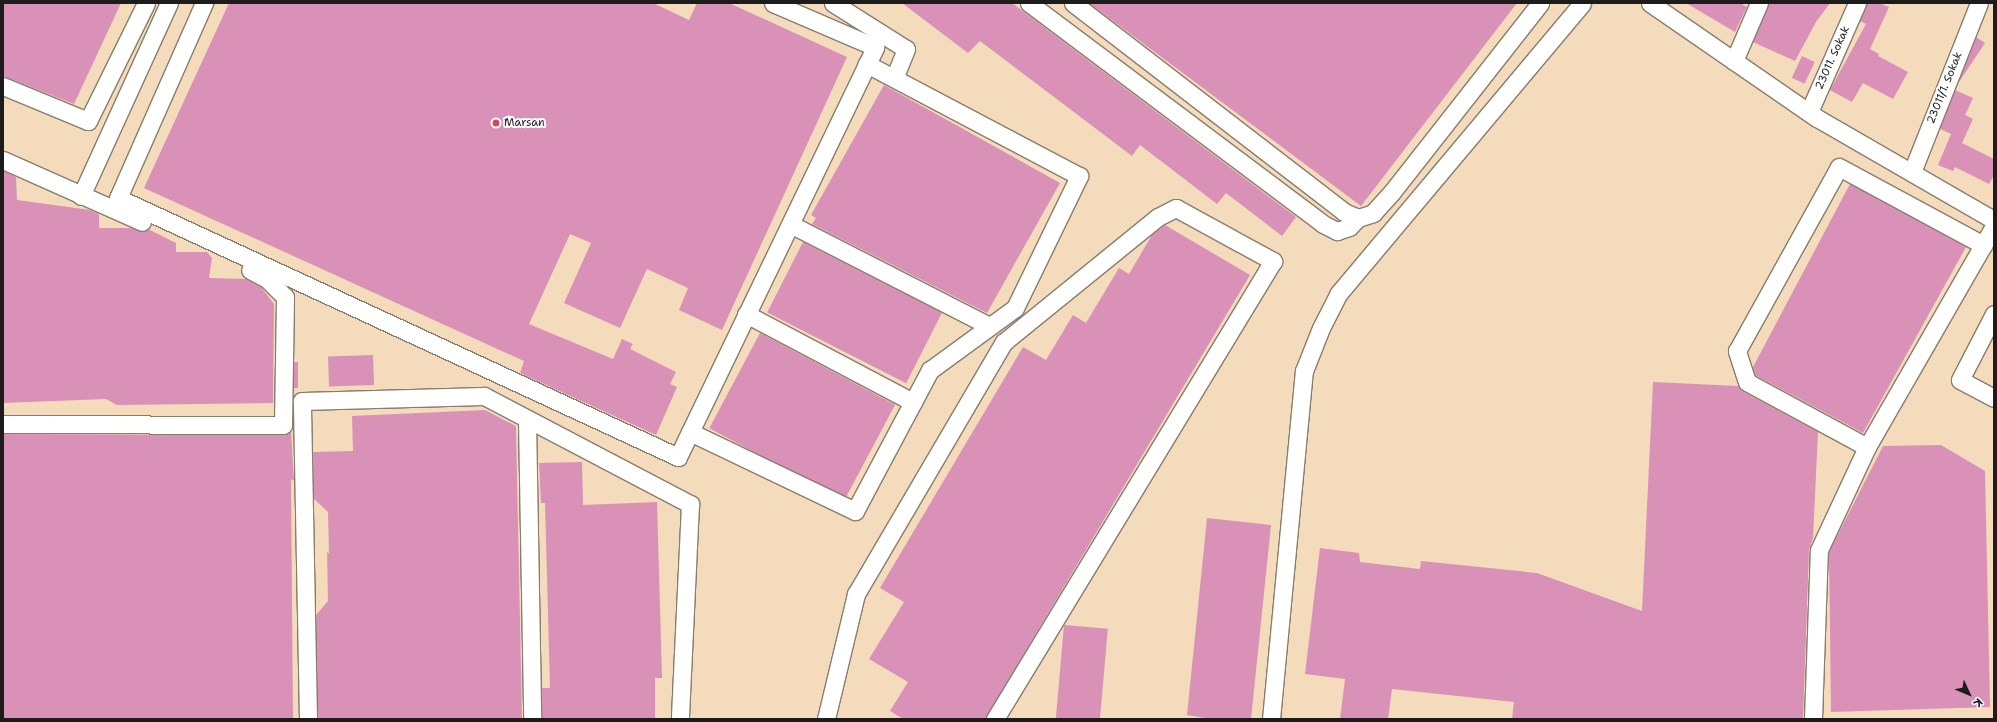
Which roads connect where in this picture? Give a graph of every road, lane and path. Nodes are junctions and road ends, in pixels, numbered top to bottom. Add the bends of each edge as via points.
1 (146, 3) edge
2 (169, 3) edge
3 (204, 3) edge
4 (773, 3) edge
5 (833, 3) edge
6 (1029, 3) edge
7 (1073, 3) edge
8 (1540, 3) edge
9 (1582, 3) edge
10 (1759, 3) edge
11 (1857, 3) edge
12 (1979, 3) edge
13 (1656, 4) edge
14 (1734, 61) junction
15 (867, 64) junction
16 (894, 78) junction
17 (3, 86) edge
18 (1809, 112) junction
19 (3, 160) edge
20 (1912, 172) junction
21 (81, 196) junction
22 (1358, 218) junction
23 (1994, 220) edge
24 (790, 224) junction
25 (1994, 226) edge
26 (1983, 245) junction
27 (746, 314) junction
28 (1994, 314) edge
29 (989, 326) junction
30 (1994, 398) edge
31 (913, 402) junction
32 (527, 419) junction
33 (3, 424) edge
34 (690, 432) junction
35 (1867, 447) junction
36 (308, 719) edge
37 (532, 719) edge
38 (680, 719) edge
39 (826, 719) edge
40 (995, 719) edge
41 (1271, 719) edge
42 (1812, 719) edge

1 - 17 street via 88,121
2 - 21 street
3 - 34 street via 118,198 678,457
4 - 15 street via 875,46
5 - 16 street via 906,49
6 - 22 street via 1323,224 1337,231 1349,227
7 - 22 street via 1344,212
8 - 22 street via 1392,192 1373,212
9 - 41 street via 1339,293 1320,328 1304,371
10 - 14 street
11 - 18 street, 23011. Sokak
12 - 20 street, 23011/1. Sokak
13 - 14 street
14 - 18 street
15 - 16 street
15 - 24 street
16 - 29 street via 1079,176 1015,308
18 - 20 street
19 - 21 street
20 - 23 street
21 - 33 street via 227,259 266,279 284,297 282,425
24 - 27 street
24 - 29 street
25 - 26 street
26 - 35 street
26 - 35 street via 1839,167 1737,351 1747,382
27 - 31 street
27 - 34 street
28 - 30 street via 1960,380
29 - 31 street via 930,370
31 - 34 street via 855,511
32 - 36 street via 484,396 302,401
32 - 37 street
32 - 38 street via 690,504
35 - 42 street via 1819,550
39 - 40 street via 856,594 1004,342 1158,217 1176,208 1273,261

